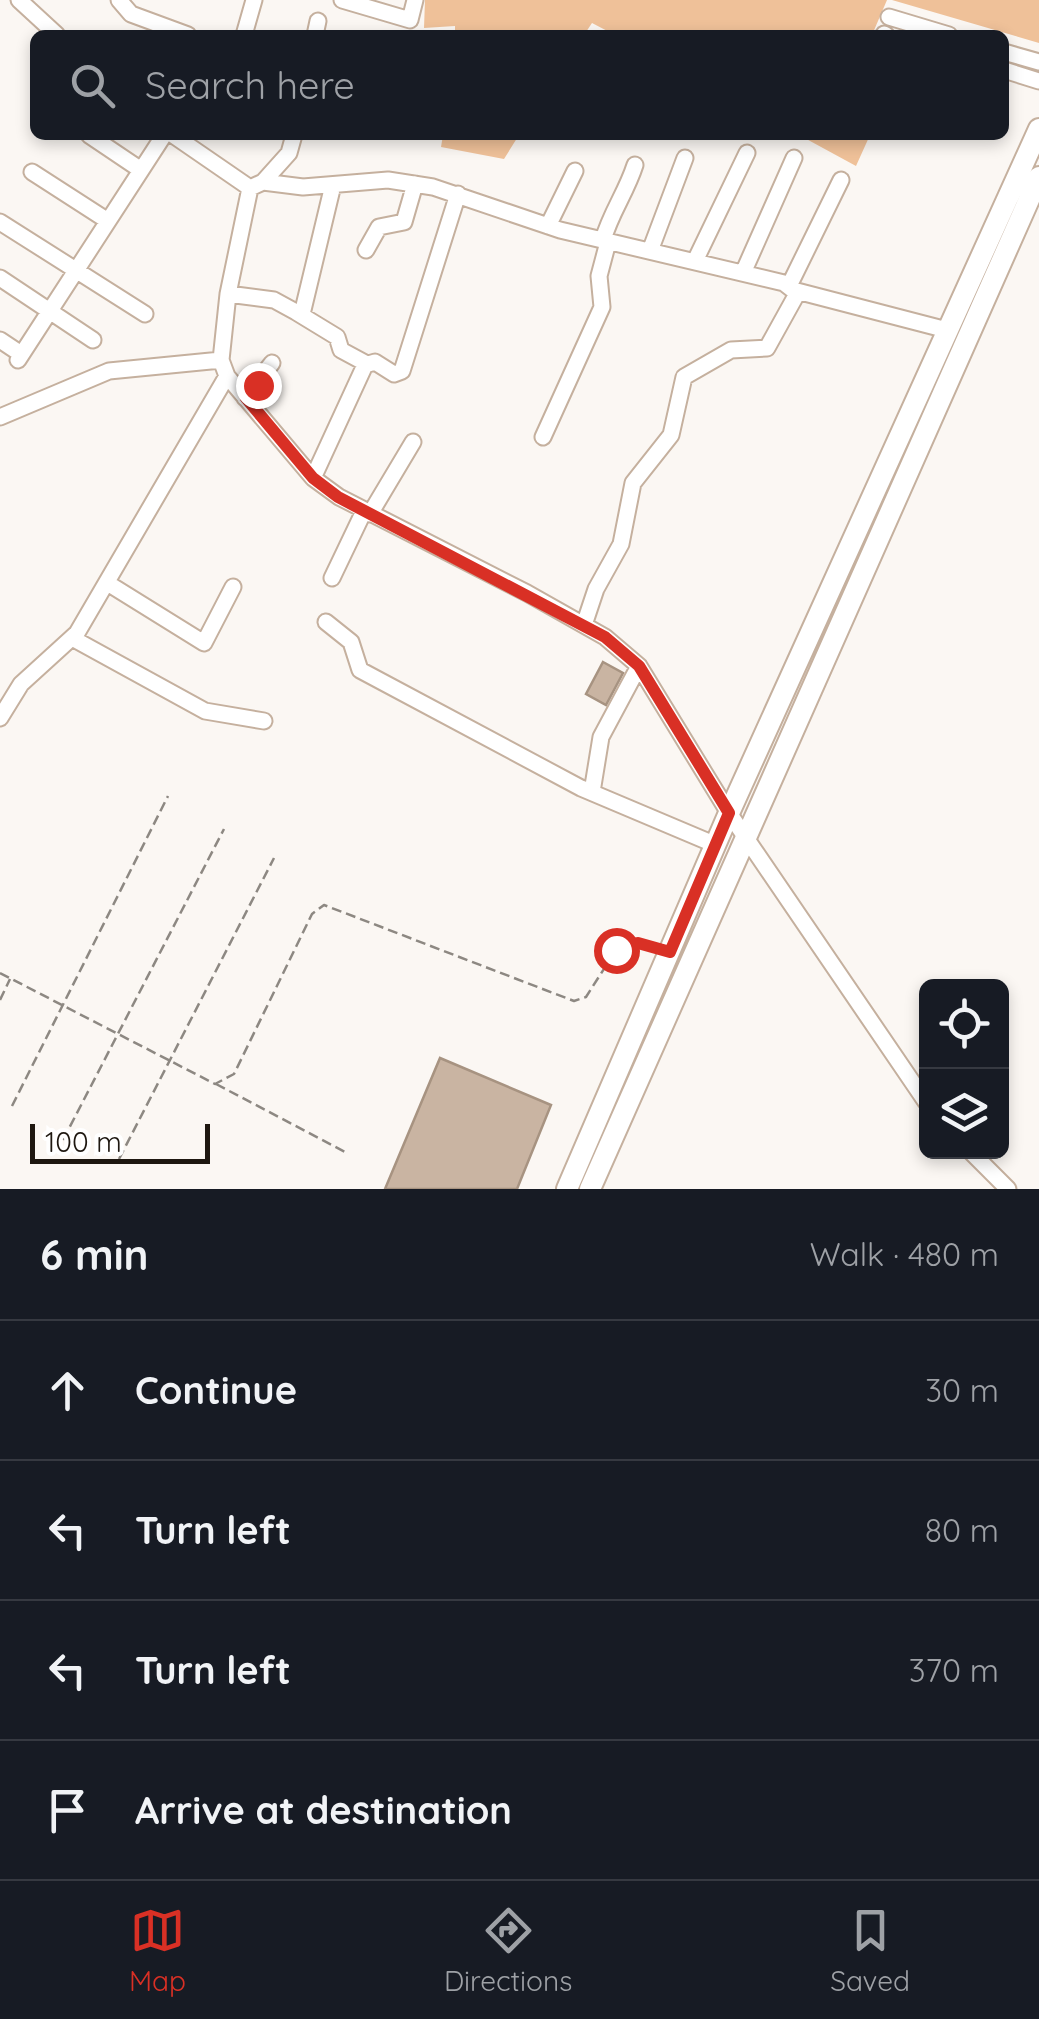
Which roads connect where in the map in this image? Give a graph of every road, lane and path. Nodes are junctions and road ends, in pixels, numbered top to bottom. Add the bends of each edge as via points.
1 (20, 0) edge
2 (119, 0) edge
3 (254, 0) edge
4 (342, 0) edge
5 (415, 0) edge
6 (889, 17) dead end
7 (52, 30) edge
8 (174, 30) edge
9 (245, 30) edge
10 (932, 30) edge
11 (1009, 53) edge
12 (1039, 62) edge
13 (1009, 72) edge
14 (1039, 81) edge
15 (1039, 129) edge
16 (96, 140) edge
17 (161, 140) edge
18 (292, 140) edge
19 (189, 141) edge
20 (747, 153) dead end
21 (684, 158) dead end
22 (794, 158) dead end
23 (634, 165) dead end
24 (141, 170) junction
25 (575, 171) dead end
26 (32, 172) dead end
27 (1039, 177) edge
28 (842, 180) dead end
29 (333, 184) junction
30 (415, 184) junction
31 (257, 185) junction
32 (458, 194) junction
33 (108, 221) junction
34 (0, 222) edge
35 (548, 226) junction
36 (606, 241) junction
37 (366, 250) dead end
38 (650, 251) junction
39 (695, 262) junction
40 (76, 270) junction
41 (743, 273) junction
42 (0, 278) edge
43 (793, 289) junction
44 (228, 294) junction
45 (50, 310) junction
46 (296, 312) junction
47 (145, 314) dead end
48 (947, 330) junction
49 (0, 340) edge
50 (94, 340) dead end
51 (272, 363) dead end
52 (367, 364) junction
53 (224, 368) junction
54 (246, 398) junction
55 (0, 417) edge
56 (543, 436) dead end
57 (413, 442) dead end
58 (313, 478) junction
59 (367, 513) junction
60 (332, 578) dead end
61 (109, 584) junction
62 (233, 587) dead end
63 (326, 622) dead end
64 (584, 625) junction
65 (72, 638) junction
66 (639, 666) junction
67 (0, 718) edge
68 (264, 721) dead end
69 (592, 792) junction
70 (168, 796) dead end
71 (729, 813) junction
72 (224, 829) dead end
73 (744, 836) junction
74 (716, 845) junction
75 (274, 858) dead end
76 (670, 952) junction
77 (0, 973) edge
78 (10, 979) junction
79 (0, 1000) edge
80 (63, 1006) junction
81 (118, 1033) junction
82 (170, 1061) junction
83 (215, 1084) junction
84 (919, 1092) edge
85 (12, 1106) dead end
86 (63, 1140) dead end
87 (347, 1154) dead end
88 (120, 1159) dead end
89 (978, 1159) edge
90 (568, 1189) edge
91 (590, 1189) edge
92 (1008, 1189) edge

1 - 7 street
2 - 8 street via 131,14
3 - 9 street
4 - 5 street via 410,20
6 - 10 street
11 - 12 street
13 - 14 street
15 - 48 main road
16 - 24 street
17 - 24 street
18 - 31 street
19 - 31 street
20 - 39 street
21 - 38 street
22 - 41 street
23 - 36 street
24 - 33 street
25 - 35 street
26 - 33 street
27 - 73 main road
28 - 43 street
29 - 30 street
29 - 31 street
29 - 46 street via 302,310
30 - 32 street
30 - 37 street via 404,222 378,227
31 - 44 street
32 - 35 street
32 - 52 street via 402,371
33 - 40 street
34 - 40 street
35 - 36 street
36 - 38 street
36 - 56 street via 598,276 602,307
38 - 39 street
39 - 41 street
40 - 45 street
40 - 47 street
41 - 43 street
42 - 45 street
43 - 48 street
43 - 64 street via 767,348 730,350 684,377 671,435 633,483 623,537
44 - 46 street via 274,300
44 - 53 street
45 - 49 street via 20,357
45 - 50 street
46 - 52 street
48 - 71 main road
51 - 54 street
52 - 58 street
53 - 54 street
53 - 55 street via 109,371
53 - 61 street
54 - 58 street
57 - 59 street
58 - 59 street
59 - 60 street
59 - 64 street
61 - 62 street via 204,643
61 - 65 street
63 - 69 street via 351,642 360,670
64 - 66 street
65 - 67 street via 20,684
65 - 68 street via 205,711
66 - 69 street via 601,737
66 - 71 street
69 - 74 street
70 - 80 path
71 - 73 street
71 - 74 main road
72 - 81 path
73 - 84 street
73 - 91 main road
74 - 76 main road
75 - 82 path
76 - 83 path via 626,944 586,996 574,1000 324,904 312,914 234,1074
76 - 90 main road
77 - 78 path
78 - 79 path
78 - 80 path
80 - 81 path
80 - 85 path
81 - 82 path
81 - 86 path
82 - 83 path
82 - 88 path
83 - 87 path
89 - 92 street

